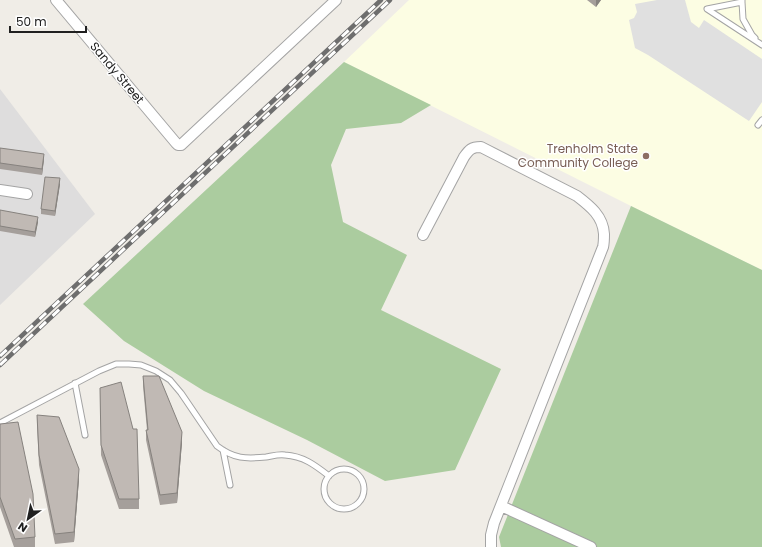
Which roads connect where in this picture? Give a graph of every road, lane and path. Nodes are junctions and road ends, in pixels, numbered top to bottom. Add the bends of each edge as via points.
1 (56, 0) edge
2 (336, 0) edge
3 (742, 1) edge
4 (762, 45) edge
5 (762, 120) edge
6 (758, 125) dead end
7 (0, 190) edge
8 (27, 194) dead end
9 (423, 235) dead end
10 (75, 383) junction
11 (0, 423) edge
12 (85, 435) dead end
13 (223, 450) junction
14 (329, 476) junction
15 (230, 485) dead end
16 (501, 506) junction
17 (491, 547) edge
18 (591, 547) edge

1 - 2 street, Sandy Street via 178,145 182,145
3 - 4 lane via 743,19 752,35
3 - 4 lane via 707,9
5 - 6 lane
7 - 8 street
9 - 16 street via 468,150 474,147 481,147 577,196 597,213 602,223 603,247
10 - 11 lane
10 - 12 lane
10 - 13 lane via 116,364 141,365 156,371 170,380 217,446
13 - 14 lane via 237,457 250,459 283,454 295,456 316,465
13 - 15 lane
14 - 14 lane via 324,483 324,490 328,502 334,506 346,508 362,497 363,484 356,473 344,469
16 - 17 street via 491,535
16 - 18 street

